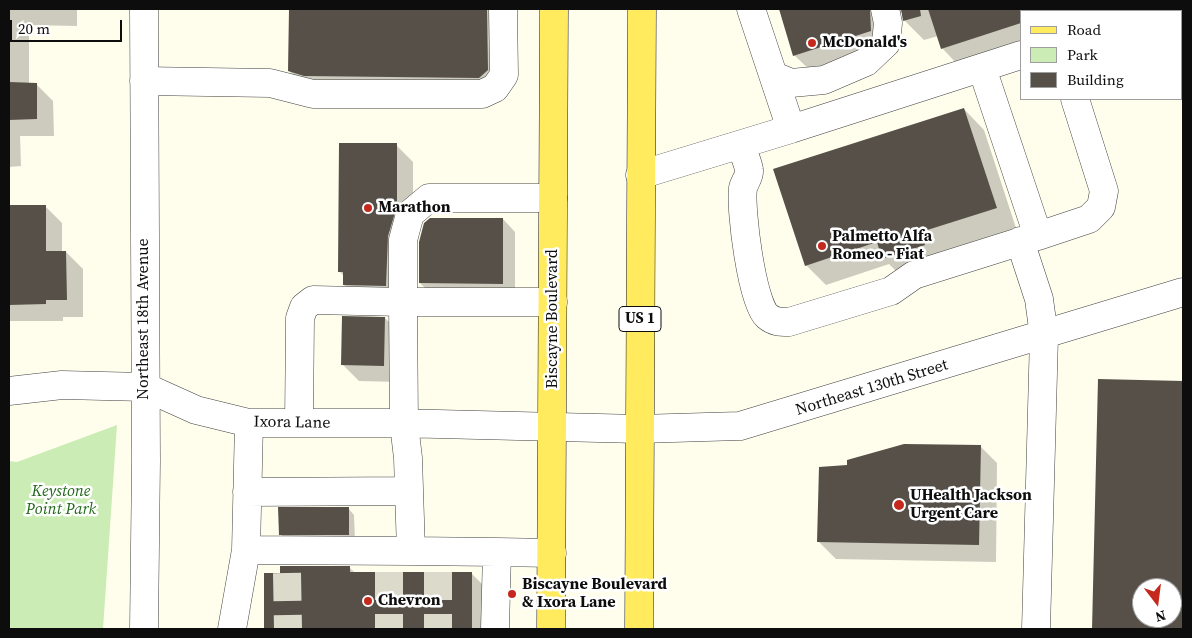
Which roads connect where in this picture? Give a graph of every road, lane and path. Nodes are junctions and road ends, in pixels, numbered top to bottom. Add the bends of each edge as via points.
1 (144, 9) edge
2 (504, 9) edge
3 (554, 9) edge
4 (642, 9) edge
5 (751, 9) edge
6 (885, 9) edge
7 (1020, 55) edge
8 (982, 68) junction
9 (774, 76) junction
10 (144, 81) junction
11 (1075, 100) edge
12 (791, 129) junction
13 (741, 145) junction
14 (640, 175) junction
15 (553, 198) junction
16 (1029, 238) junction
17 (1183, 292) edge
18 (403, 302) junction
19 (553, 302) junction
20 (1044, 336) junction
21 (144, 387) junction
22 (9, 391) edge
23 (249, 423) junction
24 (300, 423) junction
25 (404, 424) junction
26 (552, 426) junction
27 (639, 429) junction
28 (409, 491) junction
29 (247, 492) junction
30 (246, 550) junction
31 (497, 552) junction
32 (552, 553) junction
33 (396, 558) junction
34 (144, 629) edge
35 (232, 629) edge
36 (495, 629) edge
37 (551, 629) edge
38 (639, 629) edge
39 (1036, 629) edge

1 - 10 street, Northeast 18th Avenue
2 - 10 street via 504,75 495,88 482,94 313,94 270,83
3 - 15 main road, Biscayne Boulevard
4 - 14 main road, US 1
5 - 9 street
6 - 9 street via 888,23 886,43 866,62 824,80 791,83
7 - 8 street
8 - 12 street
8 - 16 street
9 - 12 street
10 - 21 street, Northeast 18th Avenue
11 - 16 street via 1104,191 1101,207 1089,219
12 - 13 street
13 - 14 street
13 - 16 street via 750,172 743,188 743,209 750,264 758,303 766,316 776,322 789,322 891,291 914,275
14 - 27 main road, US 1
15 - 18 street via 428,198 410,214 403,240
15 - 19 main road, Biscayne Boulevard
16 - 20 street
17 - 20 street, Northeast 130th Street
18 - 19 street
18 - 24 street via 313,300 304,307 300,318
18 - 25 street
19 - 26 main road, Biscayne Boulevard
20 - 27 street, Northeast 130th Street via 740,426
20 - 39 street
21 - 22 street, Ixora Lane via 62,384
21 - 23 street, Ixora Lane via 196,410
21 - 34 street, Northeast 18th Avenue
23 - 24 street, Ixora Lane
23 - 29 street
24 - 25 street, Ixora Lane
25 - 26 street, Ixora Lane
25 - 28 street
26 - 27 street, Northeast 130th Street
26 - 32 main road, Biscayne Boulevard
27 - 38 main road, US 1
28 - 29 street
28 - 33 street
29 - 30 street
30 - 33 street via 287,562
30 - 35 street
31 - 32 street
31 - 33 street via 438,562
31 - 36 street
32 - 37 main road, Biscayne Boulevard

